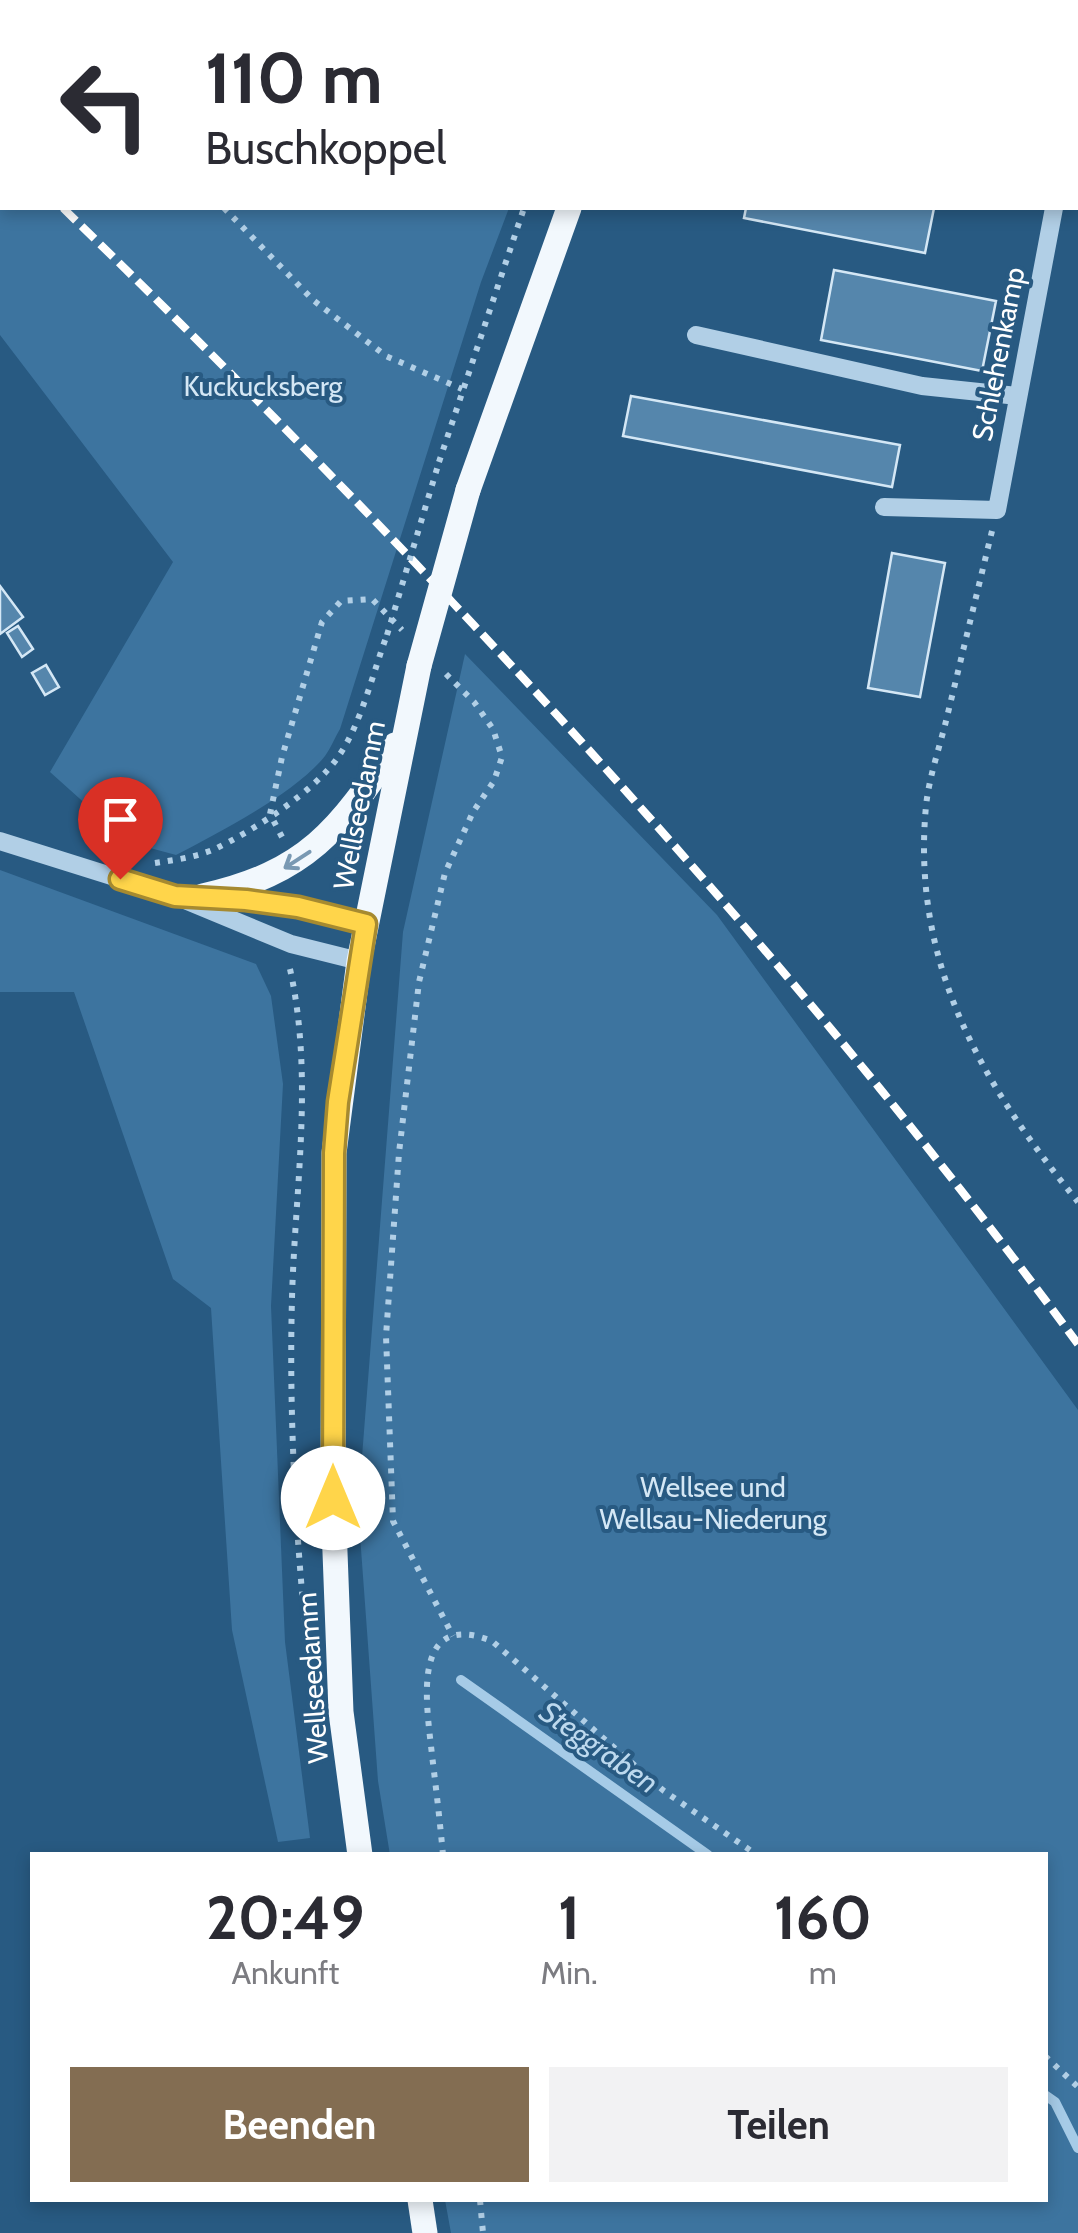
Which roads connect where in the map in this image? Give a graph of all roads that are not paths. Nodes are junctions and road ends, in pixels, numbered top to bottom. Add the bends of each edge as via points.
1 (567, 210) edge
2 (1054, 210) edge
3 (696, 336) dead end
4 (1018, 396) junction
5 (884, 506) dead end
6 (404, 733) junction
7 (0, 841) edge
8 (175, 896) junction
9 (203, 896) junction
10 (366, 924) junction
11 (359, 961) junction
12 (360, 1852) edge
13 (420, 2202) edge
14 (425, 2233) edge

1 - 6 main road, Wellseedamm, bridge via 468,490
2 - 4 street, Schlehenkamp
3 - 4 street via 922,386
4 - 5 street, Schlehenkamp via 997,510
6 -> 9 main road via 344,818 295,862 264,879
6 - 10 main road, Wellseedamm
7 - 8 street
8 - 9 street
8 - 11 street via 290,944
9 - 10 street via 298,907
10 - 11 main road, Wellseedamm
11 - 12 main road, Wellseedamm via 334,1153 331,1313 341,1712
13 - 14 main road

